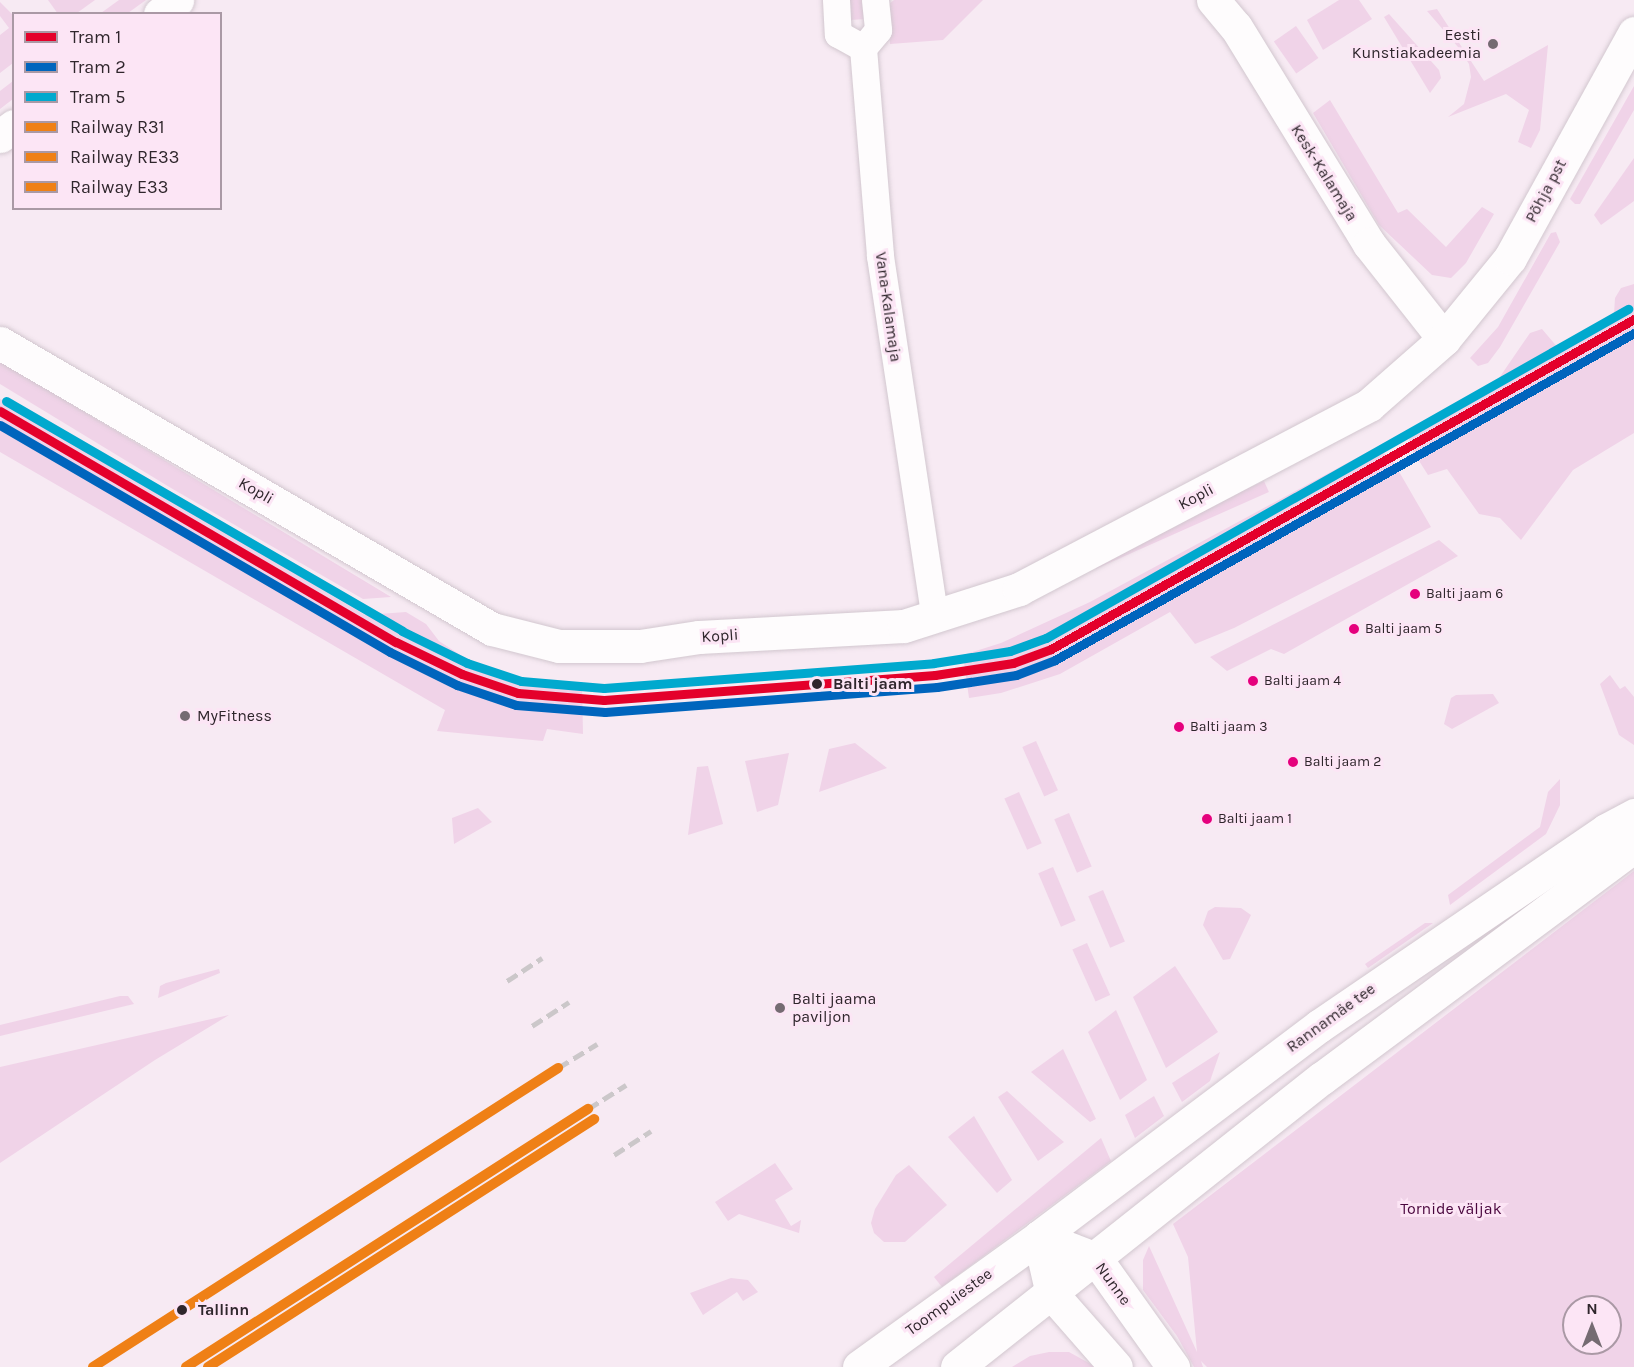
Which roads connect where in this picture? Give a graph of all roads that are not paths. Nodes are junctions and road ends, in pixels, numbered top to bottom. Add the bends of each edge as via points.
1 (177, 0) edge
2 (836, 0) edge
3 (876, 0) edge
4 (1213, 0) edge
5 (162, 12) edge
6 (1634, 33) edge
7 (863, 48) junction
8 (1444, 339) junction
9 (0, 343) edge
10 (935, 618) junction
11 (1634, 815) edge
12 (1634, 846) edge
13 (1040, 1237) junction
14 (1096, 1258) junction
15 (1052, 1294) junction
16 (859, 1367) edge
17 (957, 1367) edge
18 (1116, 1367) edge
19 (1173, 1367) edge

1 - 5 street
2 - 7 street via 838,34
3 - 7 street via 878,30
4 - 8 street, Kesk-Kalamaja via 1236,27 1369,244
6 - 8 street, Põhja pst via 1510,258
7 - 10 street, Vana-Kalamaja via 880,256
8 - 10 street, Kopli via 1370,405 1019,589
9 - 10 street, Kopli via 492,628 558,646 640,646 699,637 904,626
11 - 13 street, Rannamäe tee via 1318,1026
12 - 14 street via 1322,1078
13 - 14 street, Nunne
13 - 15 street
13 - 16 street, Toompuiestee
14 - 15 street
14 - 19 street, Nunne
15 - 17 street
15 - 18 street

